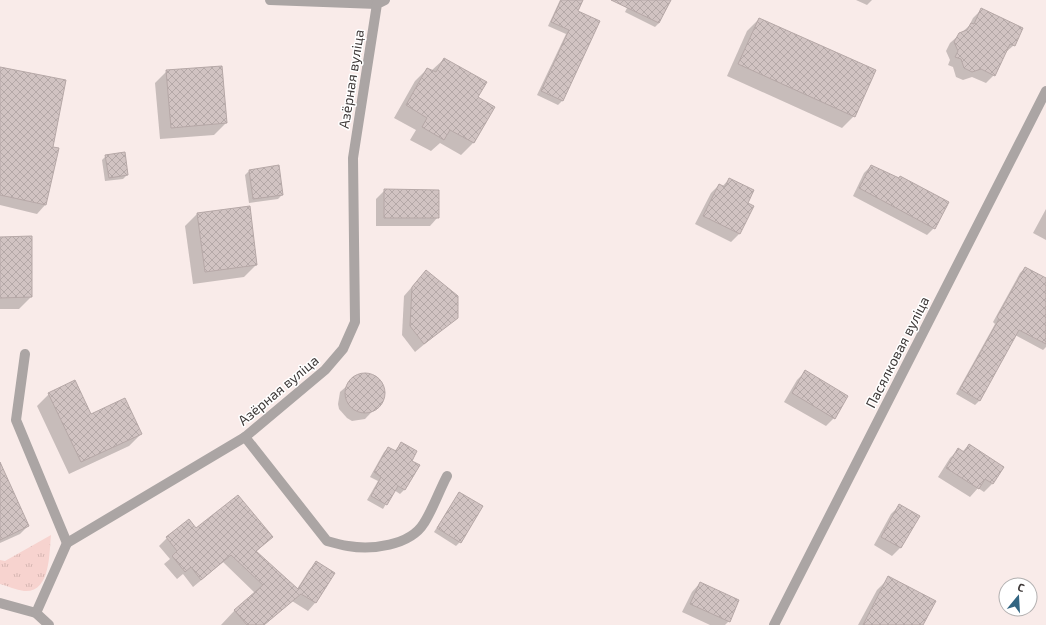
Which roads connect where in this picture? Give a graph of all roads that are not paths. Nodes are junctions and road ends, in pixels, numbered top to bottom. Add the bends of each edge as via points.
1 (270, 0) edge
2 (380, 1) edge
3 (1046, 91) edge
4 (25, 354) dead end
5 (245, 437) junction
6 (447, 476) dead end
7 (67, 543) junction
8 (0, 603) edge
9 (36, 613) junction
10 (49, 625) edge
11 (774, 625) edge

1 - 2 street
2 - 5 street, Азёрная вуліца via 353,158 355,322 343,349 326,370
3 - 11 street, Пасялковая вуліца
4 - 7 street via 16,420
5 - 6 street via 327,541 348,546 390,544 410,537 424,524
5 - 7 street, Азёрная вуліца
7 - 9 street
8 - 9 street
9 - 10 street

